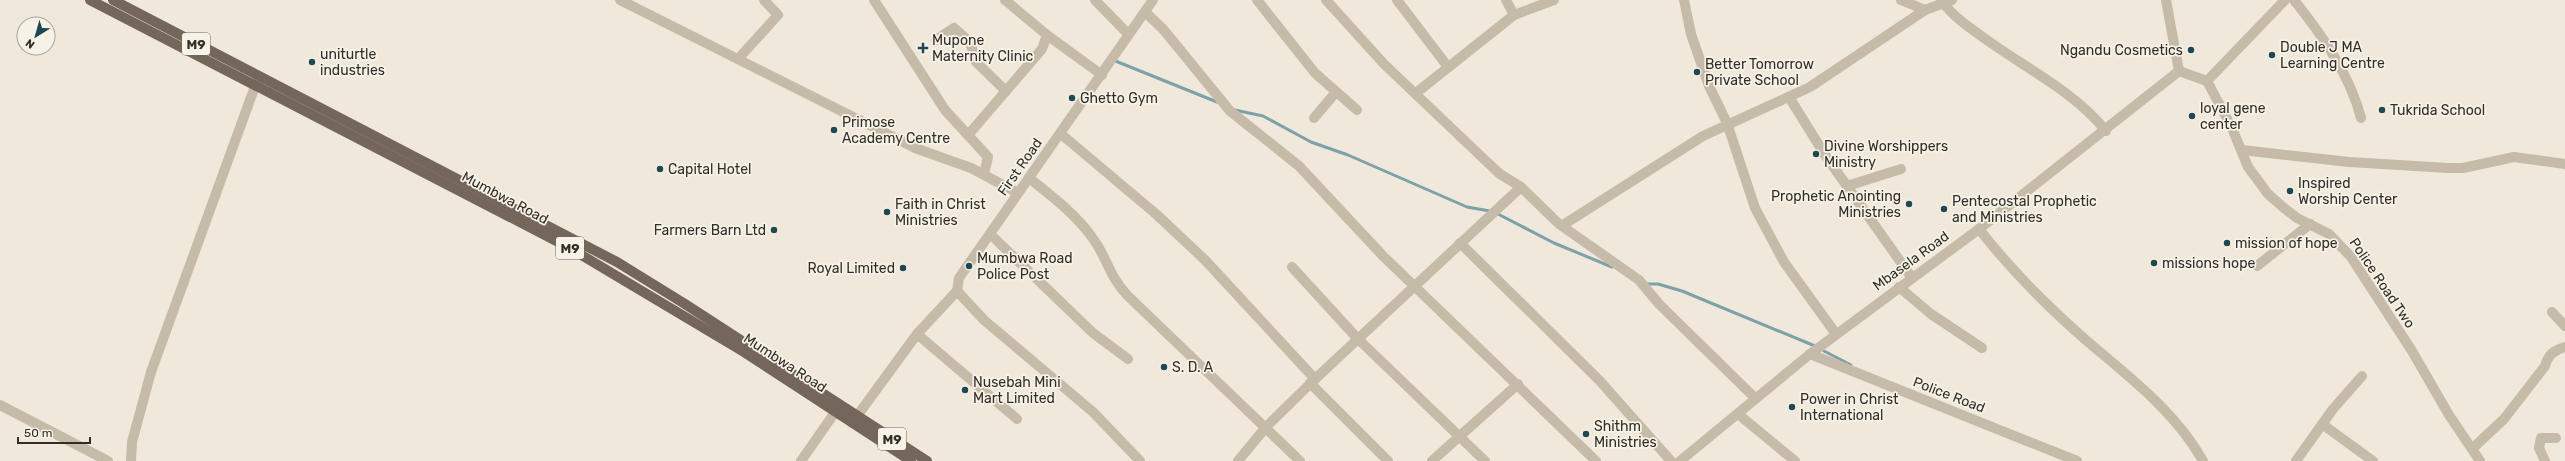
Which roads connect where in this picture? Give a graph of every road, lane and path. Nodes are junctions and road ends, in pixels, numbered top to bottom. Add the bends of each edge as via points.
1 (90, 0) edge
2 (113, 0) edge
3 (622, 0) edge
4 (764, 0) edge
5 (874, 0) edge
6 (1005, 0) edge
7 (1095, 0) edge
8 (1153, 0) edge
9 (1257, 0) edge
10 (1326, 0) edge
11 (1397, 0) edge
12 (1506, 0) edge
13 (1554, 0) edge
14 (1684, 0) edge
15 (1901, 0) edge
16 (2166, 0) edge
17 (2285, 0) edge
18 (2294, 0) edge
19 (1945, 1) edge
20 (1925, 10) junction
21 (1145, 12) junction
22 (1514, 15) junction
23 (1128, 34) junction
24 (1047, 35) junction
25 (936, 40) dead end
26 (738, 59) junction
27 (1448, 67) junction
28 (2180, 71) junction
29 (1102, 75) junction
30 (256, 81) junction
31 (2207, 81) junction
32 (1006, 92) junction
33 (1336, 92) junction
34 (1416, 93) junction
35 (1789, 97) junction
36 (1358, 110) dead end
37 (1314, 118) dead end
38 (2361, 118) dead end
39 (1727, 123) junction
40 (2106, 131) junction
41 (969, 134) junction
42 (1061, 134) junction
43 (2242, 150) junction
44 (2565, 164) edge
45 (1901, 169) dead end
46 (984, 174) junction
47 (1029, 178) junction
48 (1847, 186) junction
49 (1521, 187) junction
50 (1018, 193) junction
51 (2310, 224) junction
52 (1563, 225) junction
53 (1978, 230) junction
54 (990, 234) junction
55 (1460, 243) junction
56 (2257, 266) dead end
57 (1292, 268) dead end
58 (1912, 278) junction
59 (1414, 285) junction
60 (1899, 287) junction
61 (957, 291) junction
62 (2552, 312) dead end
63 (2565, 326) edge
64 (917, 334) junction
65 (1836, 334) junction
66 (1357, 338) junction
67 (2565, 347) edge
68 (1982, 348) dead end
69 (1810, 354) junction
70 (1128, 359) dead end
71 (2362, 376) dead end
72 (1312, 381) junction
73 (1518, 384) junction
74 (1755, 398) junction
75 (0, 404) edge
76 (838, 408) junction
77 (1738, 414) junction
78 (1017, 419) dead end
79 (855, 420) junction
80 (2322, 424) junction
81 (1266, 427) junction
82 (1458, 437) junction
83 (2556, 438) dead end
84 (2473, 448) junction
85 (108, 461) edge
86 (131, 461) edge
87 (801, 461) edge
88 (911, 461) edge
89 (927, 461) edge
90 (1140, 461) edge
91 (1238, 461) edge
92 (1300, 461) edge
93 (1388, 461) edge
94 (1432, 461) edge
95 (1485, 461) edge
96 (1596, 461) edge
97 (1671, 461) edge
98 (1680, 461) edge
99 (1795, 461) edge
100 (2077, 461) edge
101 (2203, 461) edge
102 (2296, 461) edge
103 (2373, 461) edge
104 (2480, 461) edge
105 (2545, 461) edge

1 - 30 main road, Mumbwa Road / M9
2 - 30 main road, Mumbwa Road / M9
3 - 26 street
4 - 26 street via 778,15
5 - 41 street via 945,110
6 - 24 street
7 - 23 street
8 - 21 street, First Road
9 - 33 street via 1315,73
10 - 34 street via 1374,54
11 - 27 street
12 - 22 street
13 - 22 street
14 - 39 street via 1691,34 1708,86
15 - 20 street
16 - 28 street
17 - 31 street
18 - 38 street via 2316,28 2331,53 2357,102
19 - 20 street
19 - 40 street via 1976,32 2069,96 2093,115
20 - 35 street via 1810,87
21 - 23 street, First Road
21 - 59 street via 1230,111 1298,166 1368,241
22 - 27 street
23 - 29 street, First Road
24 - 29 street
24 - 32 street via 1042,49
25 - 32 street via 954,28 970,42 976,62
26 - 46 street via 915,148
27 - 34 street
28 - 31 street
28 - 40 street, Mbasela Road
29 - 42 street, First Road
30 - 76 main road, Mumbwa Road / M9 via 568,247
30 - 86 street via 151,372 132,442
31 - 43 street, Police Road Two
32 - 41 street
33 - 36 street
33 - 37 street
34 - 49 street via 1500,174
35 - 39 street
35 - 48 street
39 - 52 street via 1676,151
39 - 65 street via 1748,187 1766,230 1784,262
40 - 53 street, Mbasela Road
41 - 46 street via 988,157
42 - 47 street, First Road
42 - 72 street via 1174,231 1240,297
43 - 44 street via 2349,162 2448,168 2463,168 2514,157
43 - 51 street, Police Road Two via 2248,167 2268,194 2297,218
45 - 48 street
46 - 50 street
47 - 50 street, First Road
47 - 81 street via 1083,225 1096,242 1113,280 1119,287
48 - 58 street
49 - 52 street via 1554,220
49 - 55 street
50 - 54 street, First Road
51 - 56 street
51 - 84 street, Police Road Two via 2330,234 2351,257 2412,351 2449,415
52 - 74 street via 1639,280
53 - 58 street, Mbasela Road
53 - 101 street via 2025,283 2153,398 2182,429
54 - 61 street, First Road via 959,278
54 - 70 street via 1093,333
55 - 59 street
55 - 97 street via 1599,380
57 - 66 street
58 - 60 street, Mbasela Road
59 - 66 street
59 - 73 street
60 - 65 street, Mbasela Road
60 - 68 street via 1931,314
61 - 64 street, First Road
61 - 90 street via 984,320 1092,412
62 - 63 street
64 - 78 street
64 - 79 street, First Road
65 - 69 street, Mbasela Road
66 - 72 street
66 - 82 street
67 - 84 street via 2547,358 2545,366 2504,419
69 - 74 street, Mbasela Road
69 - 100 street, Police Road
71 - 80 street
72 - 81 street
72 - 93 street
73 - 82 street
73 - 96 street
74 - 77 street, Mbasela Road
75 - 85 street
76 - 79 main road, Mumbwa Road / M9
76 - 87 street
77 - 98 street, Mbasela Road
77 - 99 street
79 - 88 main road, Mumbwa Road / M9
79 - 89 main road, Mumbwa Road / M9
80 - 102 street
80 - 103 street
81 - 91 street
81 - 92 street
82 - 94 street
82 - 95 street
83 - 105 street via 2541,438 2539,448
84 - 104 street, Police Road Two

